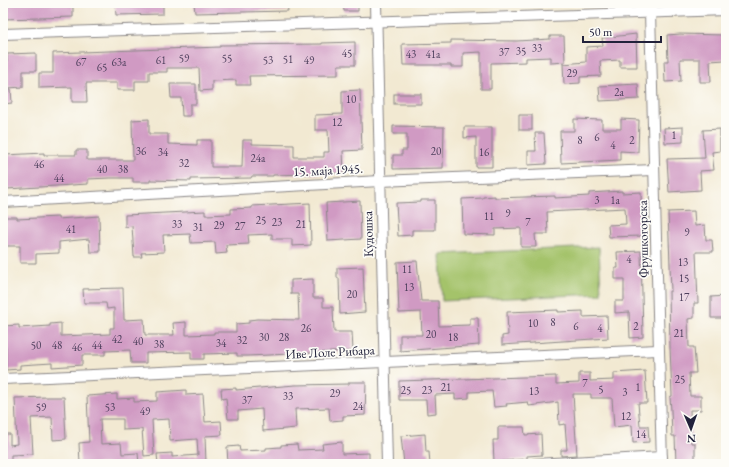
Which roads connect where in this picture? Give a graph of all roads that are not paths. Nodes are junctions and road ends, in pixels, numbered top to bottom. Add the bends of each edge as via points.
1 (376, 3) edge
2 (726, 10) edge
3 (650, 12) junction
4 (377, 21) junction
5 (3, 34) edge
6 (654, 170) junction
7 (380, 180) junction
8 (3, 202) edge
9 (658, 350) junction
10 (384, 362) junction
11 (3, 379) edge
12 (662, 461) edge
13 (387, 464) edge
14 (535, 464) edge

1 - 4 street, Кудошка
2 - 3 street
3 - 4 street
3 - 6 street, Фрушкогорска
4 - 5 street
4 - 7 street, Кудошка
6 - 7 street, 15. маја 1945.
6 - 9 street, Фрушкогорска
7 - 8 street, 15. маја 1945.
7 - 10 street, Кудошка
9 - 10 street, Иве Лоле Рибара
9 - 12 street, Фрушкогорска
10 - 11 street, Иве Лоле Рибара
10 - 13 street, Кудошка
12 - 14 street

